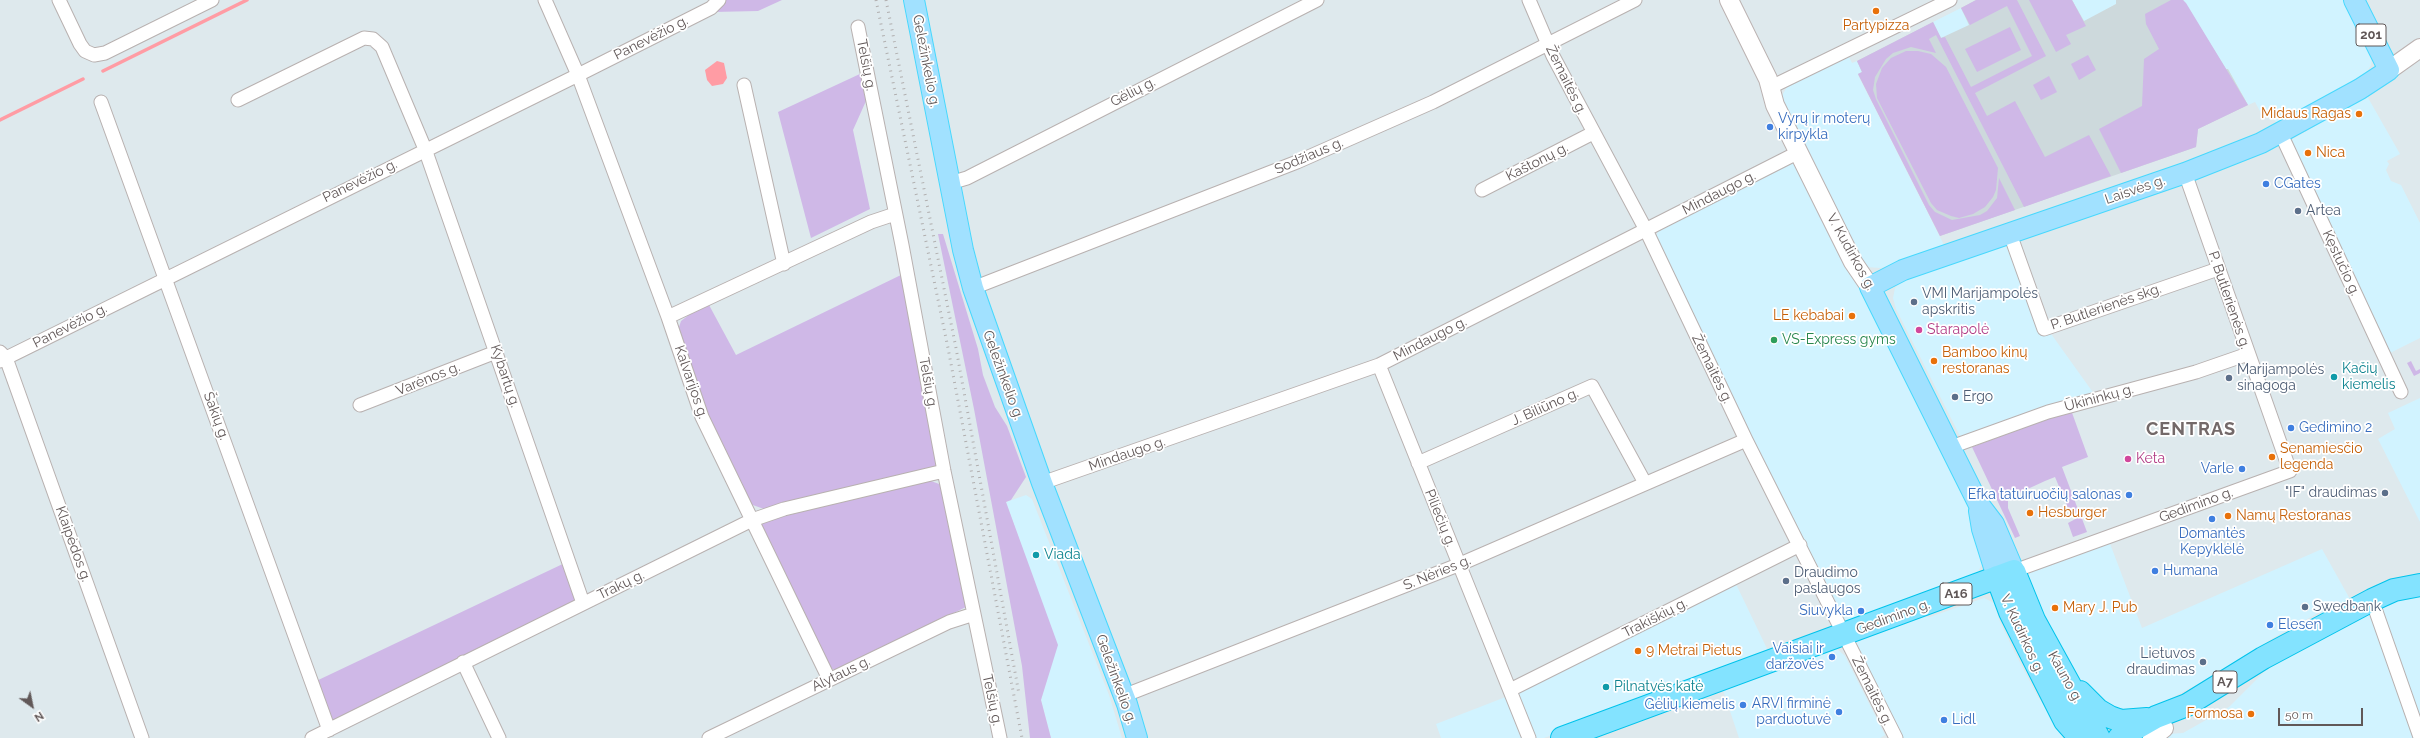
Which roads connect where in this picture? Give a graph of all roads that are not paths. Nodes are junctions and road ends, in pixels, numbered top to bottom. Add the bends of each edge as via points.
1 (60, 0) edge
2 (212, 0) edge
3 (545, 0) edge
4 (719, 0) edge
5 (914, 0) edge
6 (1317, 0) edge
7 (1528, 0) edge
8 (1636, 0) edge
9 (1729, 0) edge
10 (1950, 0) edge
11 (2354, 0) edge
12 (858, 27) dead end
13 (1548, 44) junction
14 (2420, 48) edge
15 (2389, 70) junction
16 (578, 75) junction
17 (744, 85) dead end
18 (1771, 87) junction
19 (238, 100) dead end
20 (101, 102) dead end
21 (1593, 133) junction
22 (2281, 134) junction
23 (425, 149) junction
24 (1799, 152) junction
25 (2185, 173) junction
26 (950, 183) junction
27 (1482, 190) dead end
28 (895, 214) junction
29 (1646, 230) junction
30 (2010, 234) junction
31 (784, 264) junction
32 (1857, 267) junction
33 (2218, 269) junction
34 (1897, 272) junction
35 (166, 278) junction
36 (1870, 287) junction
37 (973, 288) junction
38 (668, 317) junction
39 (496, 352) junction
40 (2248, 354) junction
41 (2, 357) edge
42 (1379, 365) junction
43 (2401, 392) dead end
44 (360, 406) dead end
45 (1746, 440) junction
46 (1951, 447) junction
47 (1418, 463) junction
48 (944, 471) junction
49 (2290, 471) joint
50 (1042, 483) junction
51 (1645, 483) junction
52 (752, 520) junction
53 (1800, 545) junction
54 (1458, 565) junction
55 (2005, 574) junction
56 (2420, 585) edge
57 (2372, 600) junction
58 (583, 603) junction
59 (974, 614) junction
60 (1845, 635) junction
61 (463, 662) junction
62 (2058, 667) junction
63 (830, 679) junction
64 (1510, 690) junction
65 (1123, 696) junction
66 (2158, 728) edge
67 (329, 730) junction
68 (2068, 730) edge
69 (2420, 737) edge
70 (142, 738) edge
71 (312, 738) edge
72 (499, 738) edge
73 (709, 738) edge
74 (1000, 738) edge
75 (1137, 738) edge
76 (1529, 738) edge
77 (1562, 738) edge
78 (1896, 738) edge
79 (2080, 738) edge
80 (2099, 738) edge
81 (2119, 738) edge
82 (2145, 738) edge

1 - 2 street via 80,44 89,54 105,53
3 - 16 street, Kalvarijos g.
4 - 16 street, Panevėžio g. via 711,8
5 - 26 main road, Geležinkelio g.
6 - 26 street, Gėlių g. via 967,178
7 - 13 street, Žemaitės g.
8 - 13 street, Sodžiaus g.
9 - 18 main road, V. Kudirkos g.
10 - 18 street
11 - 15 main road, 201
12 - 28 street, Telšių g.
13 - 21 street, Žemaitės g.
13 - 37 street, Sodžiaus g. via 1433,102 1296,162
14 - 15 main road
15 - 22 main road, Laisvės g.
16 - 23 street, Panevėžio g.
16 - 38 street, Kalvarijos g.
17 - 31 street
18 - 24 main road, V. Kudirkos g. via 1775,105
19 - 23 street, Kybartų g. via 364,38 373,39 382,47
20 - 35 street, Šakių g.
21 - 27 street, Kaštonų g.
21 - 29 street, Žemaitės g.
22 - 25 main road, Laisvės g.
22 - 43 street, Kęstučio g.
23 - 35 street, Panevėžio g.
23 - 39 street, Kybartų g.
24 - 29 street, Mindaugo g.
24 - 32 main road, V. Kudirkos g.
25 - 30 main road, Laisvės g.
25 - 33 street, P. Butlerienės g.
26 - 37 main road, Geležinkelio g.
28 - 31 street via 871,222
28 - 48 street, Telšių g.
29 - 42 street, Mindaugo g.
29 - 45 street, Žemaitės g.
30 - 33 street, P. Butlerienės skg. via 2044,328
30 - 34 main road, Laisvės g.
31 - 38 street
32 - 34 main road via 1879,274
32 - 36 main road, V. Kudirkos g.
33 - 40 street, P. Butlerienės g.
34 - 36 main road, Laisvės g.
35 - 41 street, Panevėžio g.
35 - 67 street, Šakių g.
36 - 46 main road, V. Kudirkos g.
37 - 50 main road, Geležinkelio g.
38 - 52 street, Kalvarijos g. via 702,417
39 - 44 street, Varėnos g.
39 - 58 street, Kybartų g.
40 - 46 street, Ūkininkų g. via 2196,372 2048,412
40 - 49 street, P. Butlerienės g.
41 - 70 street, Klaipėdos g.
42 - 47 street, Piliečių g.
42 - 50 street, Mindaugo g.
45 - 51 street, S. Nėries g.
45 - 53 street, Žemaitės g.
46 - 55 main road, V. Kudirkos g. via 1978,503 1982,529
47 - 51 street, J. Biliūno g. via 1592,386
47 - 54 street, Piliečių g.
48 - 52 street, Trakų g. via 784,509
48 - 59 street, Telšių g.
49 - 55 street, Gedimino g.
50 - 65 main road, Geležinkelio g.
51 - 54 street, S. Nėries g.
52 - 58 street, Trakų g.
52 - 63 street, Kalvarijos g.
53 - 60 street, Žemaitės g.
53 - 64 street, Trakiškių g.
54 - 64 street, Piliečių g.
54 - 65 street, S. Nėries g.
55 - 60 highway, Gedimino g. / A16
55 - 62 highway, Kauno g. via 2021,593
55 - 68 highway, V. Kudirkos g. via 2010,612
56 - 57 highway, A7 via 2394,590
57 - 66 highway, A7 via 2263,658 2188,705
57 - 69 street
58 - 61 street, Trakų g.
59 - 63 street, Alytaus g. via 949,622
59 - 74 street, Telšių g.
60 - 77 highway, Gedimino g. / A16
60 - 78 street, Žemaitės g.
61 - 67 street, Trakų g.
61 - 72 street
62 - 66 highway via 2084,697 2110,717
62 - 80 highway, Kauno g.
63 - 73 street, Alytaus g.
64 - 76 street, Piliečių g.
65 - 75 main road, Geležinkelio g.
66 - 81 highway
66 - 82 highway
67 - 71 street, Trakų g.
68 - 79 highway, V. Kudirkos g.

